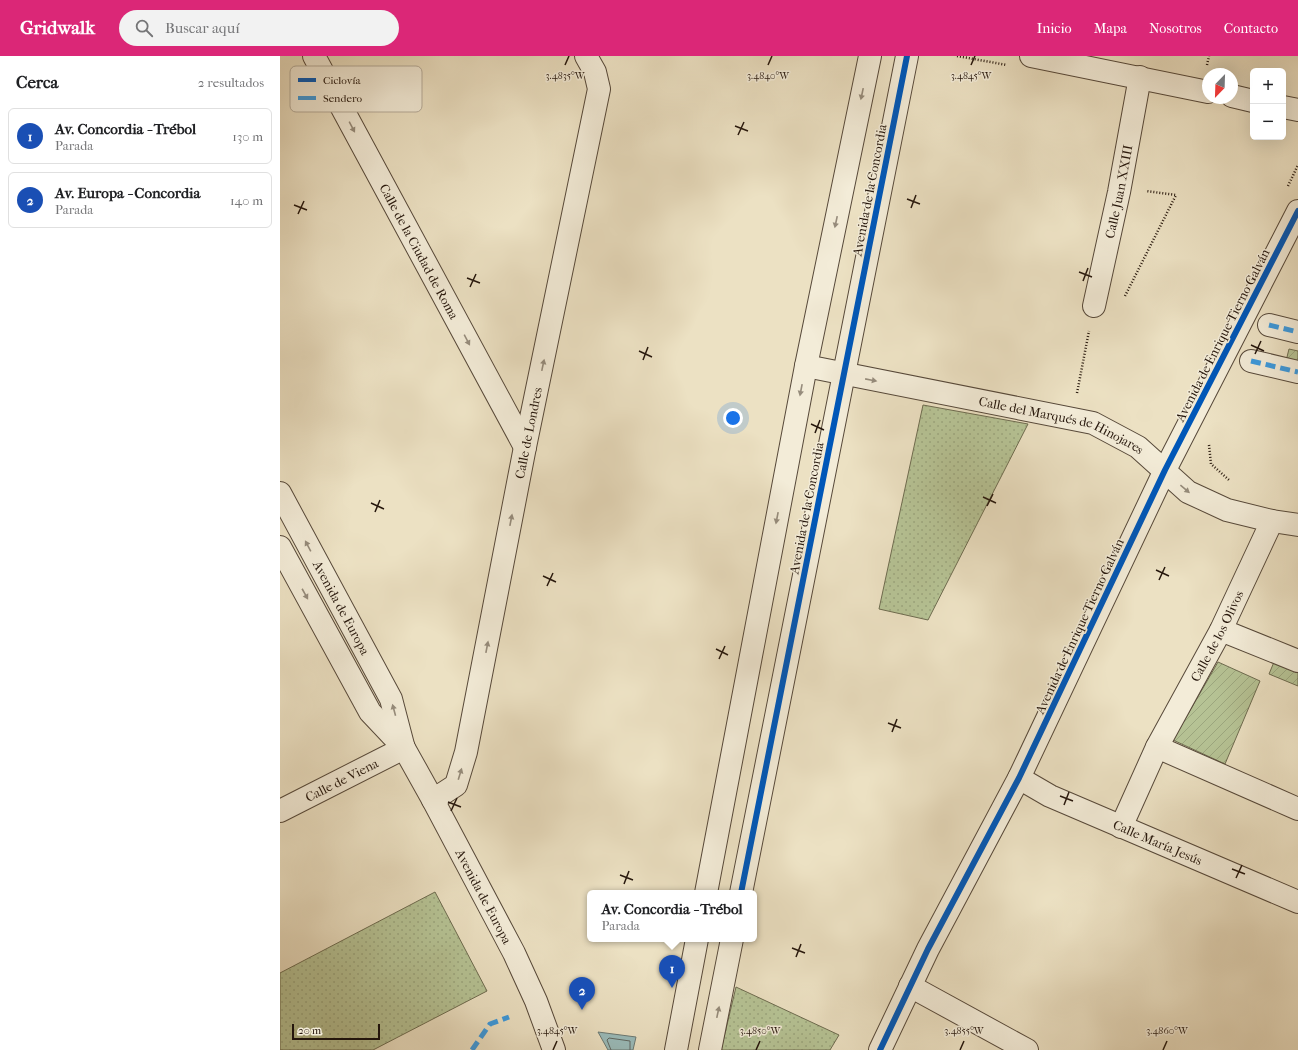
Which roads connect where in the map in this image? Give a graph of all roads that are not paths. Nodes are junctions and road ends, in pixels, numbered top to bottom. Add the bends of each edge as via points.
1 (314, 56) edge
2 (586, 56) edge
3 (870, 56) edge
4 (907, 56) edge
5 (1031, 56) edge
6 (1118, 64) edge
7 (319, 66) edge
8 (1140, 78) junction
9 (1202, 91) edge
10 (1238, 97) edge
11 (1250, 100) edge
12 (1286, 108) edge
13 (1298, 110) edge
14 (344, 112) edge
15 (1298, 211) edge
16 (1094, 306) road end
17 (1269, 325) dead end
18 (1298, 332) edge
19 (1251, 361) dead end
20 (806, 366) junction
21 (1298, 372) edge
22 (843, 374) junction
23 (525, 447) junction
24 (1165, 470) junction
25 (280, 493) edge
26 (1272, 521) junction
27 (1298, 525) edge
28 (280, 548) edge
29 (1221, 630) junction
30 (1298, 661) edge
31 (1157, 747) junction
32 (404, 748) junction
33 (1019, 778) junction
34 (433, 800) junction
35 (1298, 809) edge
36 (280, 812) edge
37 (1121, 827) junction
38 (707, 890) edge
39 (742, 890) edge
40 (1298, 902) edge
41 (697, 942) edge
42 (731, 942) edge
43 (910, 986) junction
44 (554, 1050) edge
45 (676, 1050) edge
46 (710, 1050) edge
47 (880, 1050) edge
48 (1027, 1050) edge

1 -> 7 street, Calle de la Ciudad de Roma
23 -> 2 street, Calle de Londres via 599,89 595,72
3 -> 20 street, Avenida de la Concordia
4 - 22 street, Avenida de la Concordia
5 - 6 street
6 - 8 street
8 - 9 street
8 - 16 street, Calle Juan XXIII
10 - 11 street
12 - 13 street
14 -> 23 street, Calle de la Ciudad de Roma
15 - 24 street, Avenida de Enrique Tierno Galván
17 - 18 street
19 - 21 street
20 - 22 street, Calle del Marqués de Hinojares
20 -> 38 street, Avenida de la Concordia
22 -> 24 street, Calle del Marqués de Hinojares via 1093,423 1138,446
22 - 39 street, Avenida de la Concordia
34 -> 23 street, Calle de Londres via 456,785 466,752
24 -> 26 street, Calle del Marqués de Hinojares via 1188,492 1227,510
24 - 33 street, Avenida de Enrique Tierno Galván
32 -> 25 street, Avenida de Europa via 391,699
26 - 27 street, Calle del Marqués de Hinojares
26 - 29 street, Calle de los Olivos
28 -> 32 street, Avenida de Europa via 370,712
29 - 30 street
29 - 31 street, Calle de los Olivos
31 - 35 street
31 - 37 street, Calle de los Olivos
32 - 34 street, Avenida de Europa
32 - 36 street, Calle de Viena
33 - 37 street, Calle María Jesús via 1050,796
33 - 43 street, Avenida de Enrique Tierno Galván
34 - 44 street, Avenida de Europa via 514,952
37 - 40 street, Calle María Jesús
41 - 45 street
46 -> 42 street
43 - 47 street, Avenida de Enrique Tierno Galván
43 - 48 street

